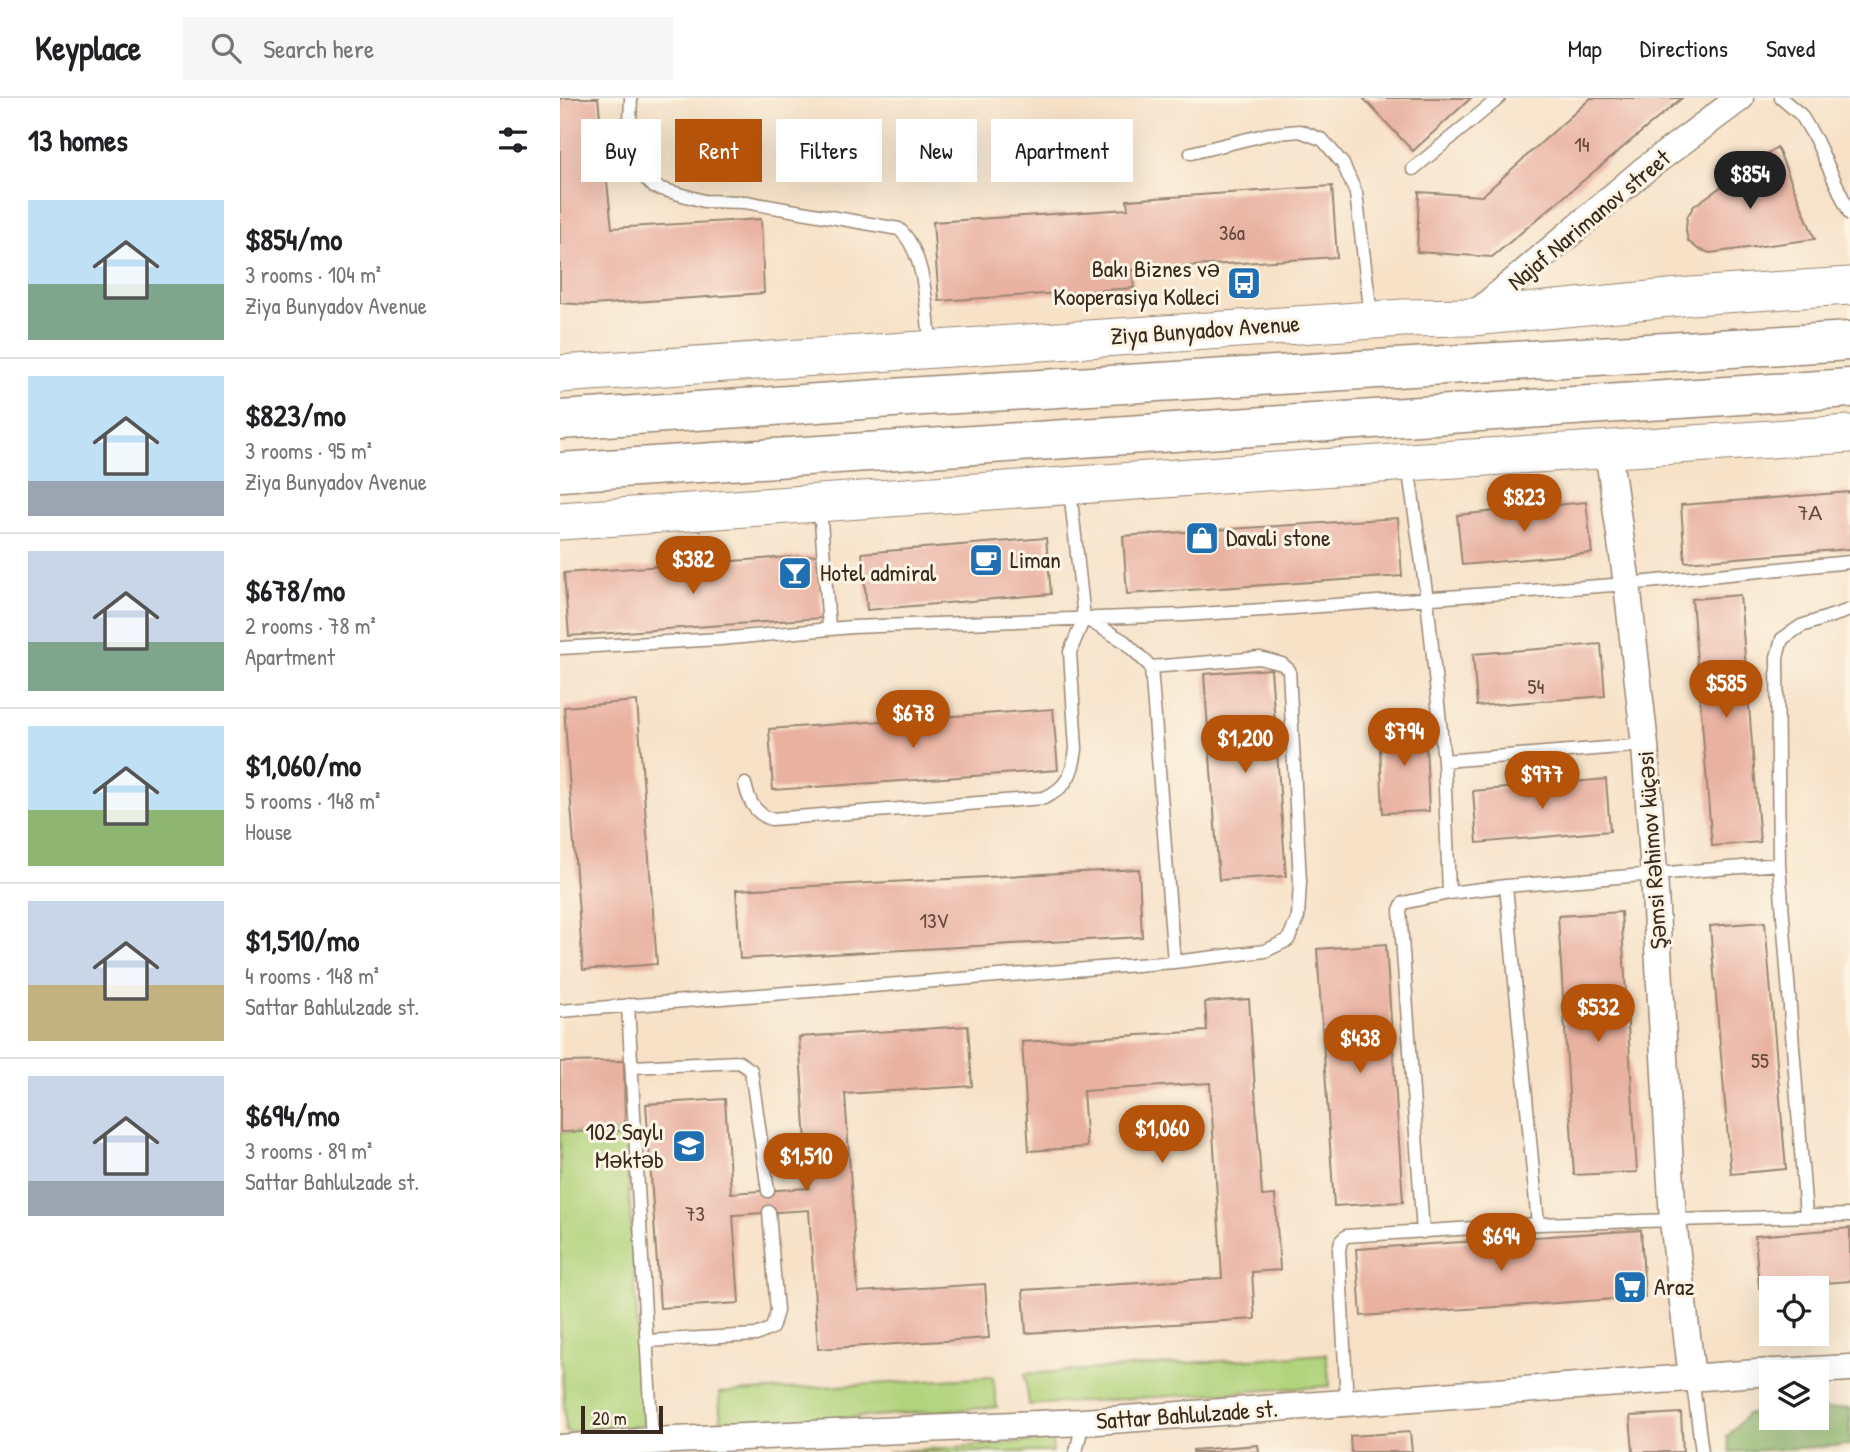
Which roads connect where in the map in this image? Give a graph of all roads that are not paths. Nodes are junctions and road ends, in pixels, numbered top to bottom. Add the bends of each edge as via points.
1 (631, 98) edge
2 (1499, 98) edge
3 (1740, 98) edge
4 (1781, 98) edge
5 (1191, 153) dead end
6 (1413, 169) dead end
7 (1850, 214) edge
8 (1850, 286) edge
9 (1472, 317) junction
10 (1371, 320) junction
11 (1850, 341) edge
12 (931, 348) junction
13 (560, 374) edge
14 (1850, 388) edge
15 (560, 420) edge
16 (1850, 434) edge
17 (1608, 450) junction
18 (1408, 462) junction
19 (560, 472) edge
20 (1069, 485) junction
21 (820, 503) junction
22 (560, 521) edge
23 (1850, 562) edge
24 (1627, 584) junction
25 (1427, 599) junction
26 (1850, 610) edge
27 (1084, 618) junction
28 (829, 628) junction
29 (560, 648) edge
30 (1151, 667) junction
31 (1645, 745) junction
32 (1444, 761) junction
33 (745, 784) dead end
34 (1779, 864) junction
35 (1654, 873) junction
36 (1506, 886) junction
37 (1449, 893) junction
38 (1174, 962) junction
39 (628, 1006) junction
40 (560, 1011) edge
41 (632, 1067) junction
42 (768, 1191) dead end
43 (769, 1212) dead end
44 (1850, 1215) edge
45 (1806, 1216) junction
46 (1673, 1221) junction
47 (1538, 1223) junction
48 (1423, 1231) junction
49 (646, 1341) junction
50 (1850, 1368) edge
51 (1829, 1369) edge
52 (1759, 1373) edge
53 (1692, 1377) junction
54 (1347, 1404) junction
55 (1083, 1422) junction
56 (652, 1441) junction
57 (560, 1448) edge
58 (605, 1448) edge
59 (1076, 1452) edge
60 (1702, 1452) edge

1 - 12 lane via 629,144 639,172 654,187 704,201 745,202 899,229 909,238 920,267
2 - 6 lane
3 - 9 street, Najaf Narimanov street via 1644,170
4 - 7 lane via 1801,116 1816,140
5 - 10 lane via 1268,134 1300,131 1323,140 1343,164 1356,193
8 - 9 main road, Ziya Bunyadov Avenue
9 - 10 main road, Ziya Bunyadov Avenue
10 - 12 main road, Ziya Bunyadov Avenue
11 - 15 main road, Ziya Bunyadov Avenue
12 - 13 main road, Ziya Bunyadov Avenue
14 - 19 main road
16 - 17 main road
17 - 18 main road
17 - 24 street, Şəmsi Rəhimov küçəsi
18 - 20 main road
18 - 25 lane
20 - 21 main road
20 - 27 lane
21 - 22 main road
21 - 28 lane
23 - 24 lane
24 - 25 lane
24 - 31 street, Şəmsi Rəhimov küçəsi
25 - 27 lane
25 - 32 lane
26 - 34 lane via 1801,626 1782,639 1777,657
27 - 28 lane
27 - 30 lane via 1124,641
27 - 33 lane via 1070,652 1074,763 1070,779 1057,793 1044,798 771,819 753,807
28 - 29 lane
30 - 38 lane
30 - 38 lane via 1260,658 1289,670 1298,917 1288,940 1265,951
31 - 32 lane
31 - 35 street, Şəmsi Rəhimov küçəsi
32 - 37 lane
34 - 35 lane
34 - 45 lane
35 - 36 lane
35 - 46 street, Şəmsi Rəhimov küçəsi
36 - 37 lane
36 - 47 lane
37 - 48 lane via 1403,903 1400,910
38 - 39 lane
39 - 40 lane
39 - 41 lane
41 - 42 lane via 740,1062 751,1070
41 - 49 lane
43 - 49 lane via 777,1311 772,1328 756,1335
44 - 45 lane
45 - 46 lane
46 - 47 lane
46 - 53 street, Şəmsi Rəhimov küçəsi
47 - 48 lane
48 - 54 lane via 1346,1236 1341,1241
49 - 56 lane
50 - 51 street, Sattar Bahlulzade st.
52 - 53 street, Sattar Bahlulzade st.
53 - 54 street, Sattar Bahlulzade st.
53 - 60 lane
54 - 55 street, Sattar Bahlulzade st.
55 - 56 street, Sattar Bahlulzade st.
55 - 59 lane
56 - 58 street, Sattar Bahlulzade st.
57 - 58 street, Sattar Bahlulzade st.

